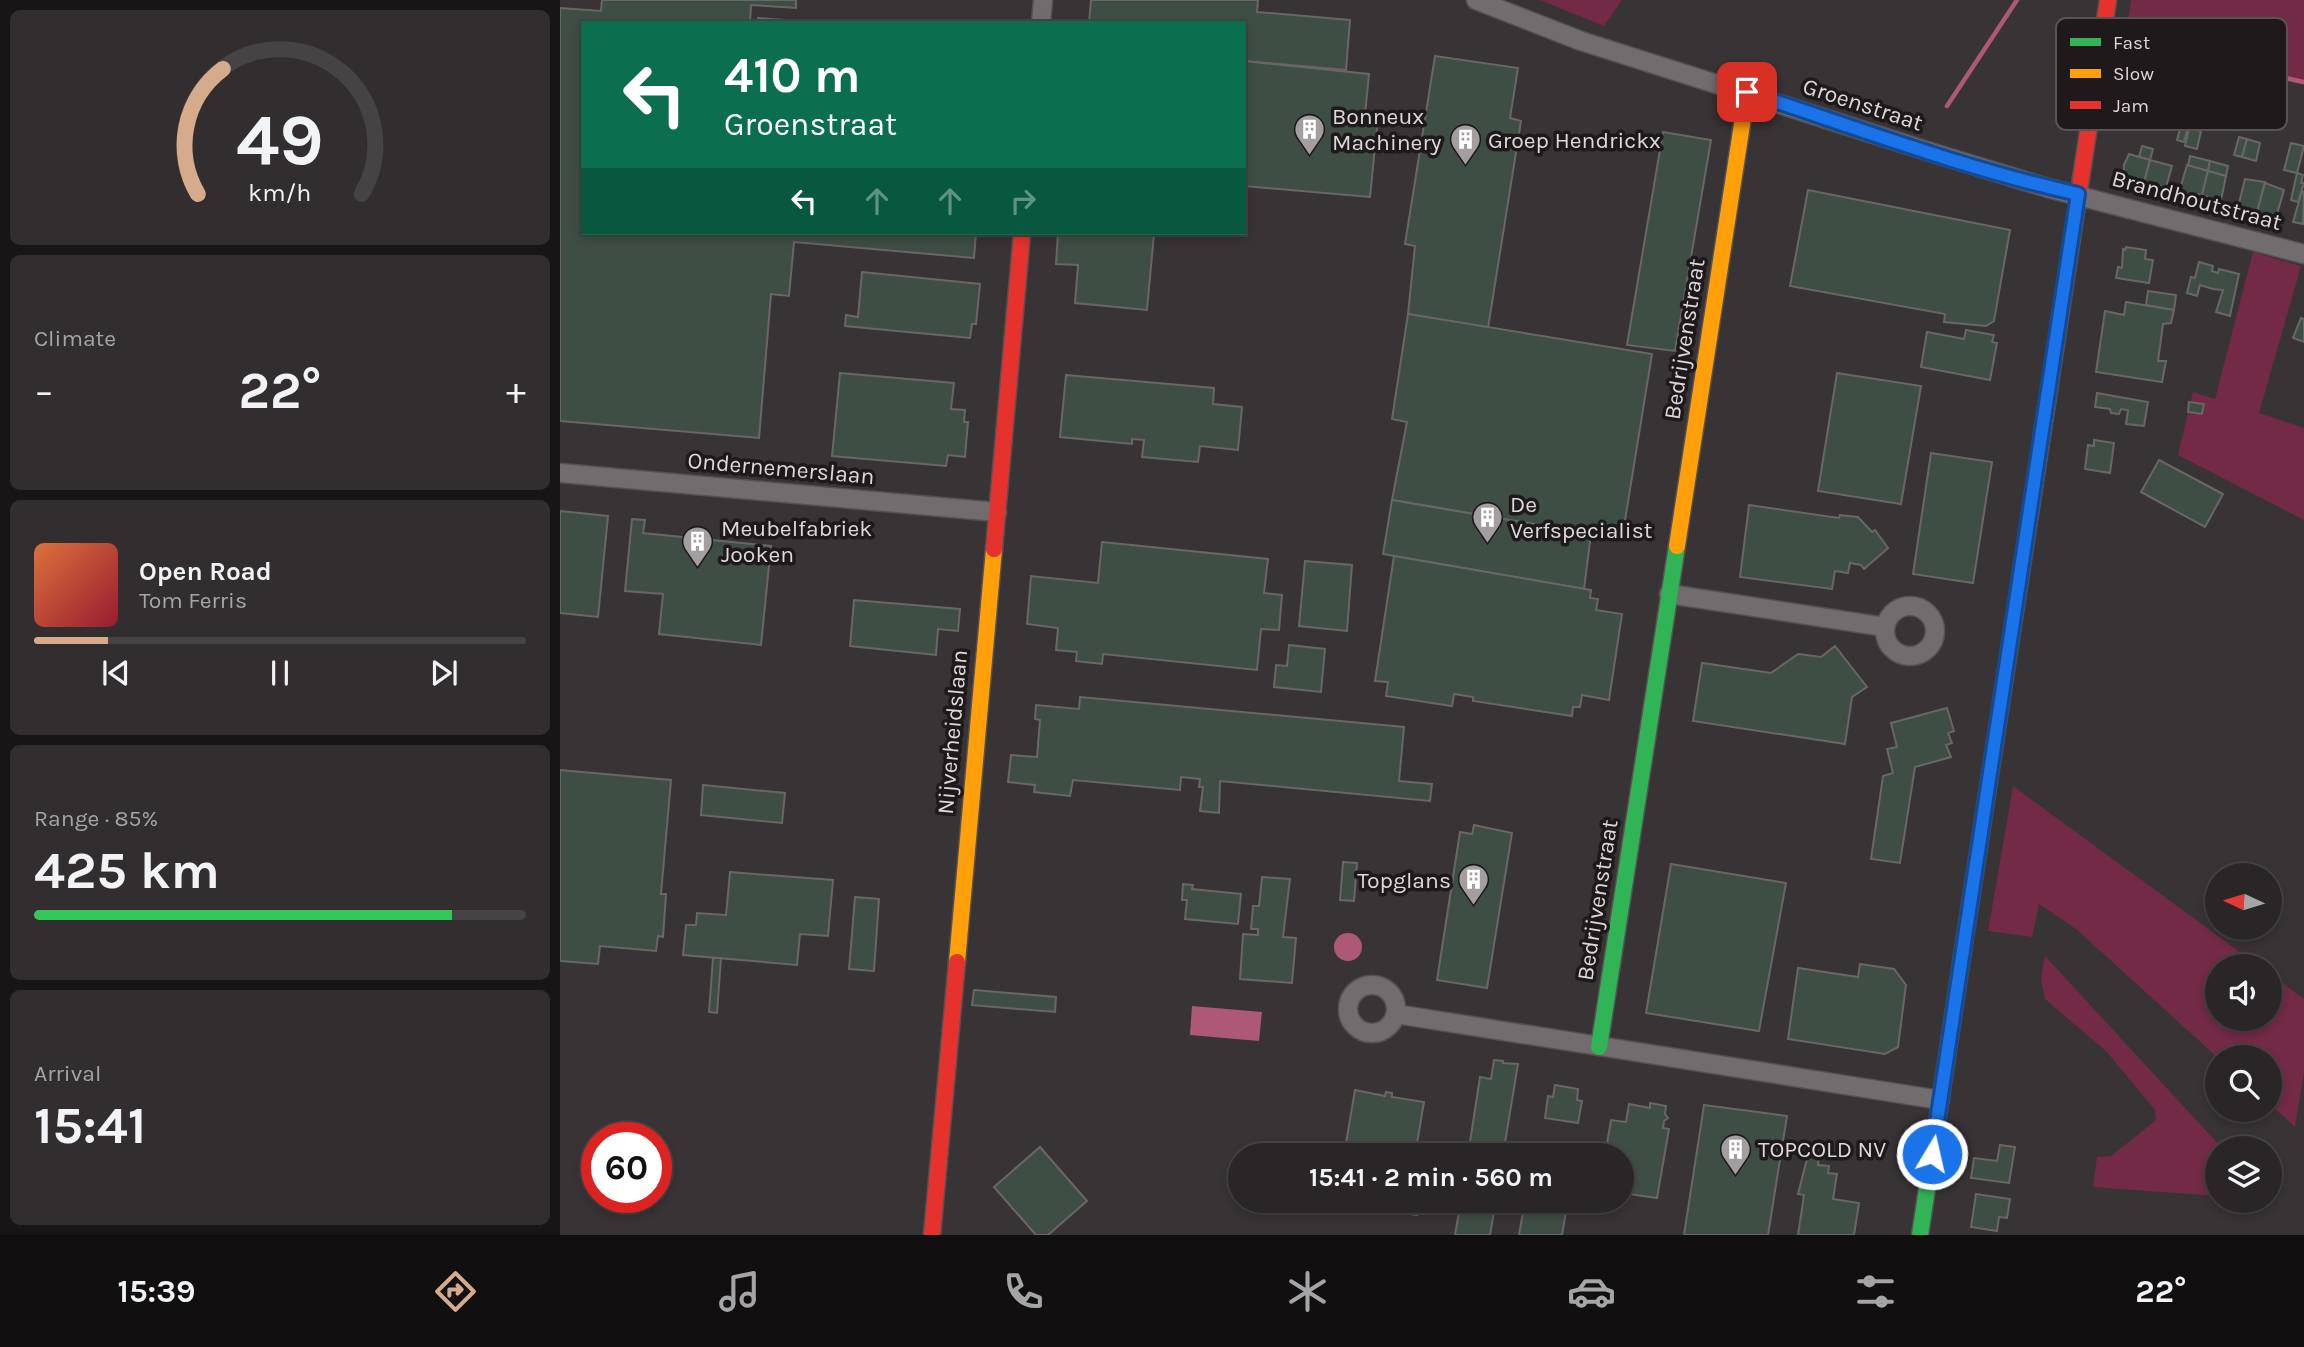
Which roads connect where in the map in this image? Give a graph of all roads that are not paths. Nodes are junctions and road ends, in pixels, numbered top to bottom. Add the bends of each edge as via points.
1 (1044, 0) edge
2 (1476, 0) edge
3 (2108, 0) edge
4 (2105, 18) edge
5 (1041, 21) edge
6 (1747, 92) junction
7 (2088, 130) edge
8 (2078, 194) junction
9 (1022, 235) edge
10 (2304, 254) edge
11 (560, 472) edge
12 (997, 512) junction
13 (1669, 594) junction
14 (1885, 627) dead end
15 (1396, 1014) dead end
16 (1599, 1047) junction
17 (1940, 1100) junction
18 (932, 1235) edge
19 (1920, 1235) edge

1 - 5 street
2 - 6 street, Groenstraat via 1581,41
3 - 4 street
6 - 8 street, Groenstraat
6 - 13 street, Bedrijvenstraat
7 - 8 street
8 - 10 street, Brandhoutstraat
8 - 17 street
9 - 12 street, Nijverheidslaan
11 - 12 street, Ondernemerslaan
12 - 18 street, Nijverheidslaan
13 - 14 street
13 - 16 street, Bedrijvenstraat
15 - 16 street
16 - 17 street
17 - 19 street

